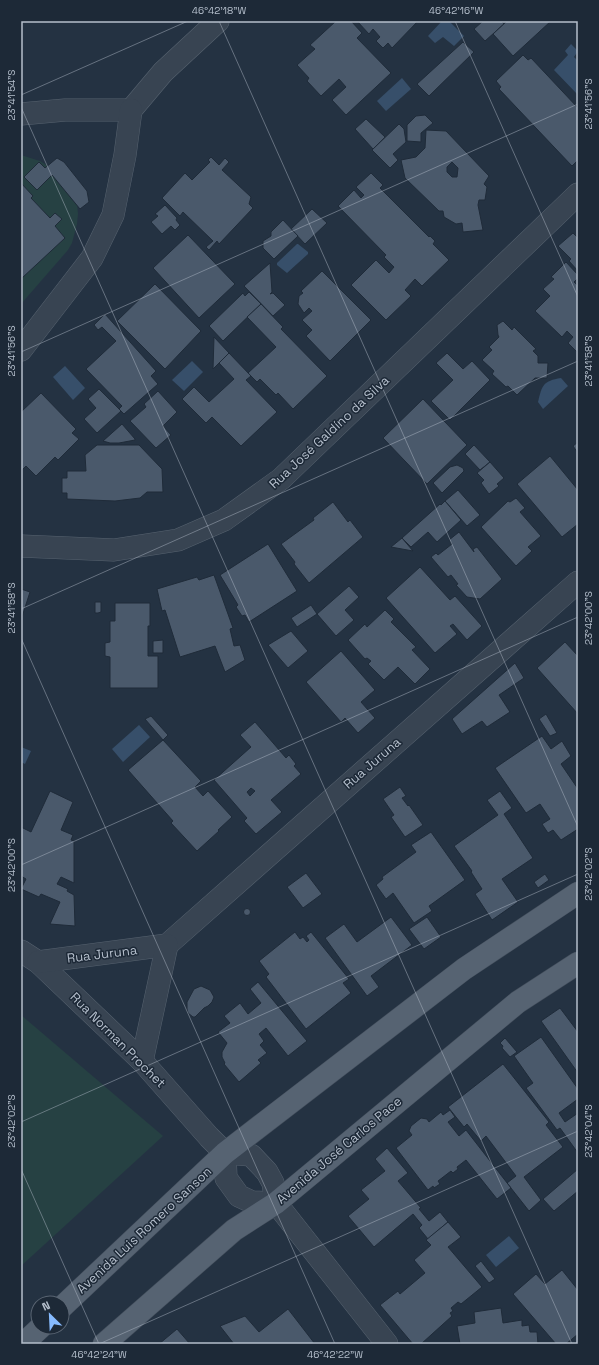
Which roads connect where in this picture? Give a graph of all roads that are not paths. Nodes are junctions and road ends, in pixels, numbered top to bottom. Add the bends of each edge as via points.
1 (218, 21) edge
2 (131, 110) junction
3 (21, 114) edge
4 (578, 194) edge
5 (21, 350) edge
6 (21, 546) edge
7 (578, 582) edge
8 (578, 893) edge
9 (167, 945) junction
10 (29, 957) edge
11 (578, 963) edge
12 (142, 1061) junction
13 (225, 1153) junction
14 (276, 1202) junction
15 (70, 1299) edge
16 (33, 1335) edge
17 (23, 1344) edge
18 (104, 1344) edge
19 (387, 1344) edge

1 - 2 street via 163,72
2 - 3 street via 65,110
2 - 5 street via 113,214 92,258
4 - 6 street, Rua José Galdíno da Silva via 281,480 224,520 178,540 114,550
7 - 9 street, Rua Juruna
8 - 13 main road via 464,969
9 - 10 street, Rua Juruna
9 - 12 street
10 - 12 street, Rua Norman Prochet
11 - 14 main road, Avenida José Carlos Pace via 518,1002
12 - 13 street, Rua Norman Prochet
13 - 14 street via 251,1155 274,1183
13 - 14 street via 226,1178 239,1196 252,1202
13 - 15 main road, Avenida Luis Romero Sanson
14 - 18 main road, Avenida José Carlos Pace via 234,1230
14 - 19 street
16 - 17 main road

